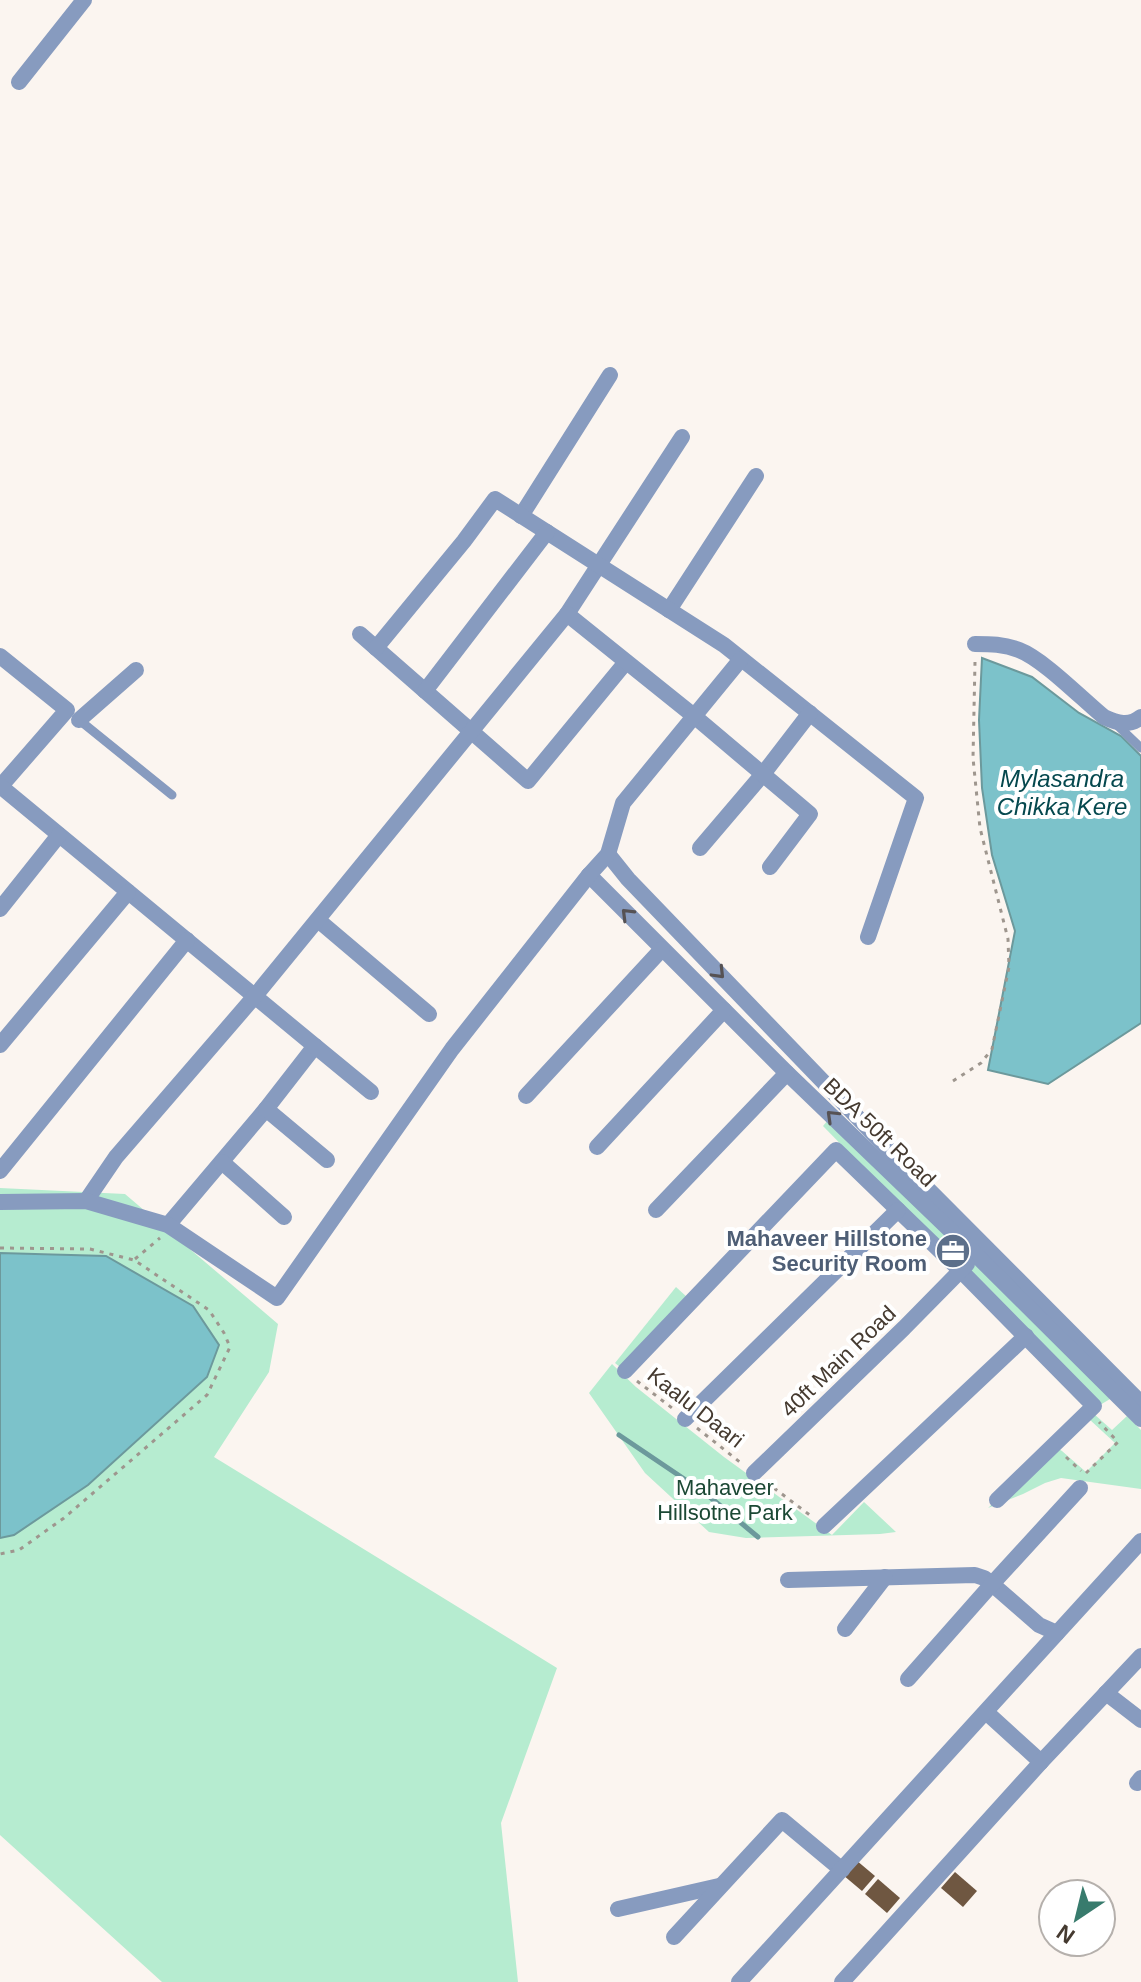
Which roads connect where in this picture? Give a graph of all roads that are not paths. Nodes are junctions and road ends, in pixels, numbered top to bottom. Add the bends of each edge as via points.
1 (84, 0) edge
2 (19, 82) dead end
3 (610, 375) dead end
4 (682, 437) dead end
5 (756, 476) dead end
6 (521, 516) junction
7 (547, 532) junction
8 (600, 566) junction
9 (669, 610) junction
10 (567, 614) junction
11 (360, 634) dead end
12 (975, 644) road end
13 (376, 648) junction
14 (0, 656) edge
15 (741, 659) junction
16 (626, 662) junction
17 (136, 670) dead end
18 (425, 691) junction
19 (810, 713) junction
20 (73, 715) junction
21 (694, 716) junction
22 (1141, 717) edge
23 (1115, 723) junction
24 (471, 732) junction
25 (1141, 748) edge
26 (763, 774) junction
27 (0, 787) edge
28 (172, 795) dead end
29 (59, 835) junction
30 (700, 848) dead end
31 (608, 854) junction
32 (770, 867) dead end
33 (589, 875) junction
34 (128, 892) junction
35 (0, 909) edge
36 (318, 920) junction
37 (868, 937) dead end
38 (187, 940) junction
39 (662, 949) junction
40 (255, 996) junction
41 (724, 1010) junction
42 (429, 1014) dead end
43 (0, 1045) edge
44 (315, 1046) junction
45 (787, 1073) junction
46 (371, 1092) dead end
47 (526, 1096) dead end
48 (266, 1109) junction
49 (597, 1147) dead end
50 (327, 1160) dead end
51 (222, 1162) junction
52 (0, 1171) edge
53 (86, 1201) junction
54 (0, 1202) edge
55 (656, 1210) dead end
56 (898, 1210) junction
57 (284, 1217) dead end
58 (170, 1227) junction
59 (980, 1250) junction
60 (961, 1271) junction
61 (1026, 1336) junction
62 (625, 1371) road end
63 (1141, 1403) edge
64 (685, 1419) road end
65 (1141, 1419) edge
66 (754, 1473) road end
67 (1080, 1488) dead end
68 (997, 1500) dead end
69 (824, 1526) road end
70 (1141, 1541) edge
71 (885, 1577) junction
72 (788, 1580) dead end
73 (992, 1584) junction
74 (845, 1629) dead end
75 (1057, 1633) junction
76 (1141, 1656) edge
77 (908, 1679) dead end
78 (1106, 1693) junction
79 (986, 1712) junction
80 (1141, 1720) edge
81 (1041, 1762) junction
82 (842, 1870) junction
83 (719, 1886) junction
84 (618, 1909) dead end
85 (674, 1937) dead end
86 (739, 1982) edge
87 (842, 1982) edge

1 - 2 street
3 - 6 street
4 - 8 street
5 - 9 street
6 - 7 street
6 - 13 street via 495,499
7 - 8 street
7 - 18 street
8 - 9 street
8 - 10 street
9 - 15 street
10 - 16 street
10 - 24 street
11 - 13 street
12 - 23 street via 1021,650
13 - 18 street
14 - 20 street
15 - 19 street
15 - 21 street
16 - 21 street
16 - 24 street via 528,781
17 - 20 street
18 - 24 street
19 - 26 street
19 - 37 street via 916,798
20 - 27 street
20 - 28 lane
21 - 26 street
21 - 31 street via 623,803
22 - 23 street
23 - 25 lane
24 - 36 street
26 - 30 street
26 - 32 street via 810,814
27 - 29 street
29 - 34 street
29 - 35 street
31 - 33 street
31 -> 59 street, BDA 50ft Road
39 -> 33 street, BDA 50ft Road
33 - 58 street via 452,1049 277,1298
34 - 38 street
34 - 43 street
36 - 40 street
36 - 42 street
38 - 40 street
38 - 52 street
39 - 41 street, BDA 50ft Road
39 - 47 street
40 - 44 street
40 - 53 street via 116,1157
41 - 45 street, BDA 50ft Road
41 - 49 street
44 - 46 street
44 - 48 street
45 - 55 street
59 -> 45 street, BDA 50ft Road
48 - 50 street
48 - 51 street
51 - 57 street
51 - 58 street
53 - 54 street
53 - 58 street
56 - 60 street
56 - 62 street via 836,1150
56 - 64 street
59 - 60 street, 40ft Main Road
59 - 63 street, BDA 50ft Road
59 - 65 street, BDA 50ft Road
60 - 61 street
60 - 66 street, 40ft Main Road
61 - 68 street via 1094,1406
61 - 69 street
67 - 73 street
70 - 75 street
71 - 72 street
71 - 73 street via 975,1575
71 - 74 street
73 - 75 street via 1039,1625
73 - 77 street
75 - 79 street
76 - 78 street
78 - 80 street
78 - 81 street
79 - 81 street
79 - 82 street
81 - 87 street
82 - 83 street via 782,1820
82 - 86 street
83 - 84 street
83 - 85 street

